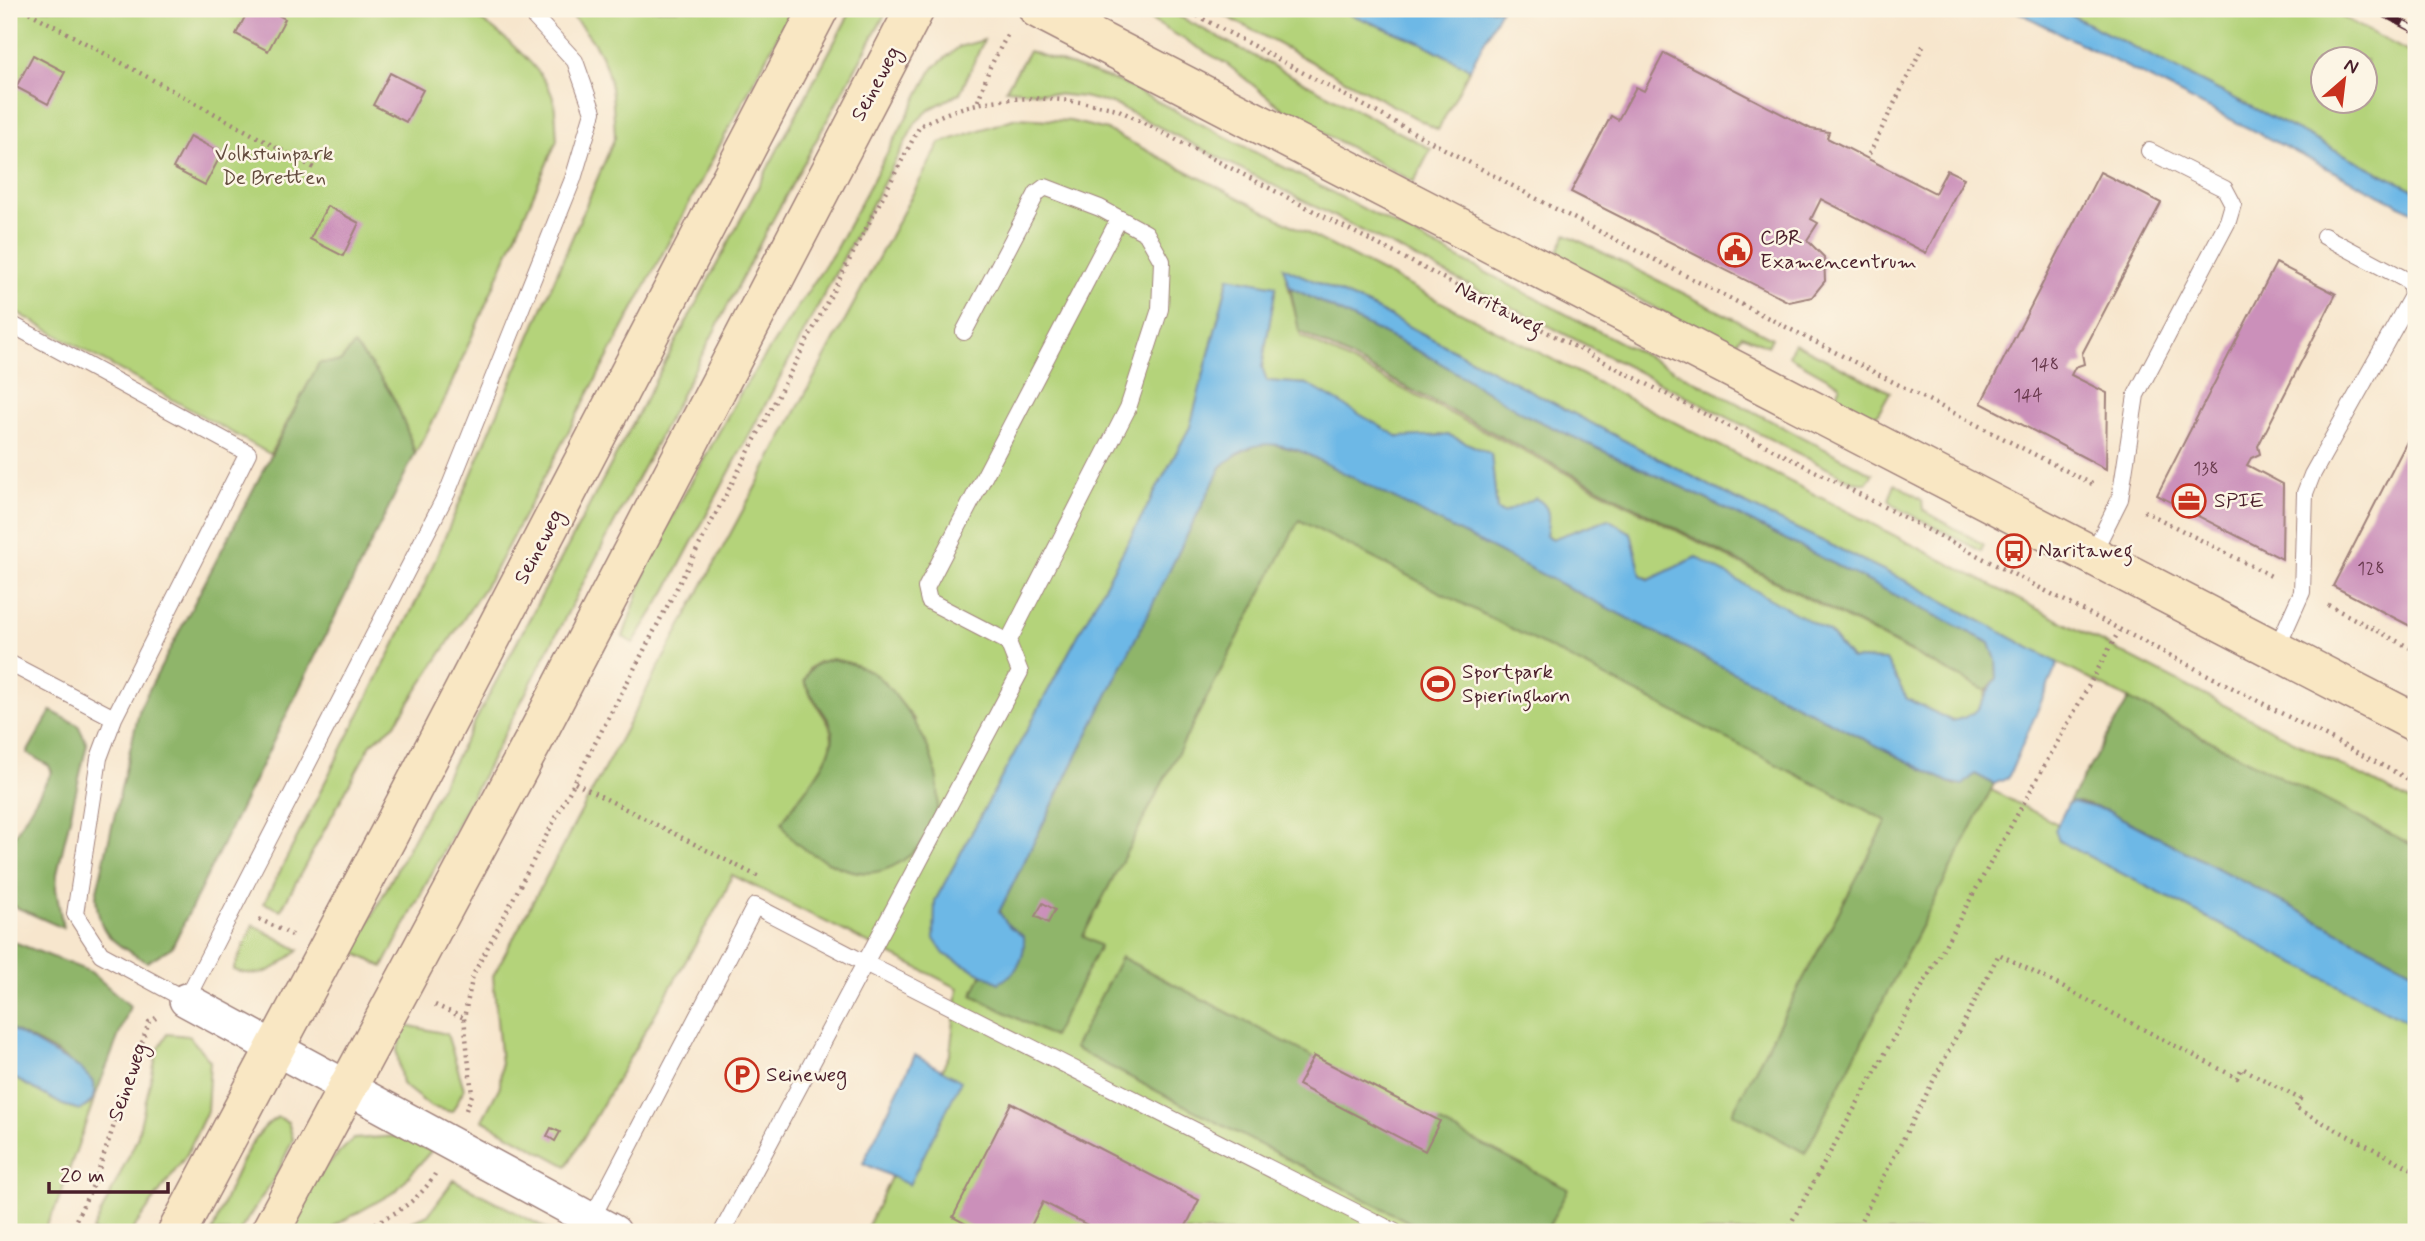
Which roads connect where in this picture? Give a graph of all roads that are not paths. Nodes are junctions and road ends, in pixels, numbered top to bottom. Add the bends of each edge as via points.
1 (527, 9) edge
2 (819, 9) edge
3 (915, 9) edge
4 (1027, 15) edge
5 (2149, 151) dead end
6 (1119, 219) junction
7 (2324, 236) dead end
8 (9, 323) edge
9 (964, 332) dead end
10 (2092, 555) junction
11 (1008, 642) junction
12 (2276, 650) junction
13 (9, 663) edge
14 (114, 718) junction
15 (2416, 723) edge
16 (865, 963) junction
17 (186, 1000) junction
18 (275, 1049) junction
19 (348, 1088) junction
20 (603, 1226) edge
21 (177, 1232) edge
22 (270, 1232) edge
23 (722, 1232) edge
24 (1395, 1232) edge

1 - 17 lane via 575,61 593,112 573,178 447,493
2 - 18 main road, Seineweg
3 - 19 main road, Seineweg
4 - 10 main road
5 - 10 lane via 2225,189 2233,204 2136,395 2120,499
6 - 9 lane via 1045,187 1037,193
6 - 11 lane via 1146,233 1162,261 1160,309 1128,408
6 - 11 lane via 926,588 929,601
7 - 12 lane via 2410,282 2412,296 2305,493 2302,592
8 - 14 lane via 248,453
10 - 12 main road
11 - 16 lane via 1020,673
12 - 15 main road
13 - 14 lane
14 - 17 lane via 99,758 75,914 101,954
16 - 20 lane via 755,906
16 - 23 lane
16 - 24 lane
17 - 18 street
18 - 19 street
18 - 21 main road, Seineweg
19 - 20 street
19 - 22 main road, Seineweg

